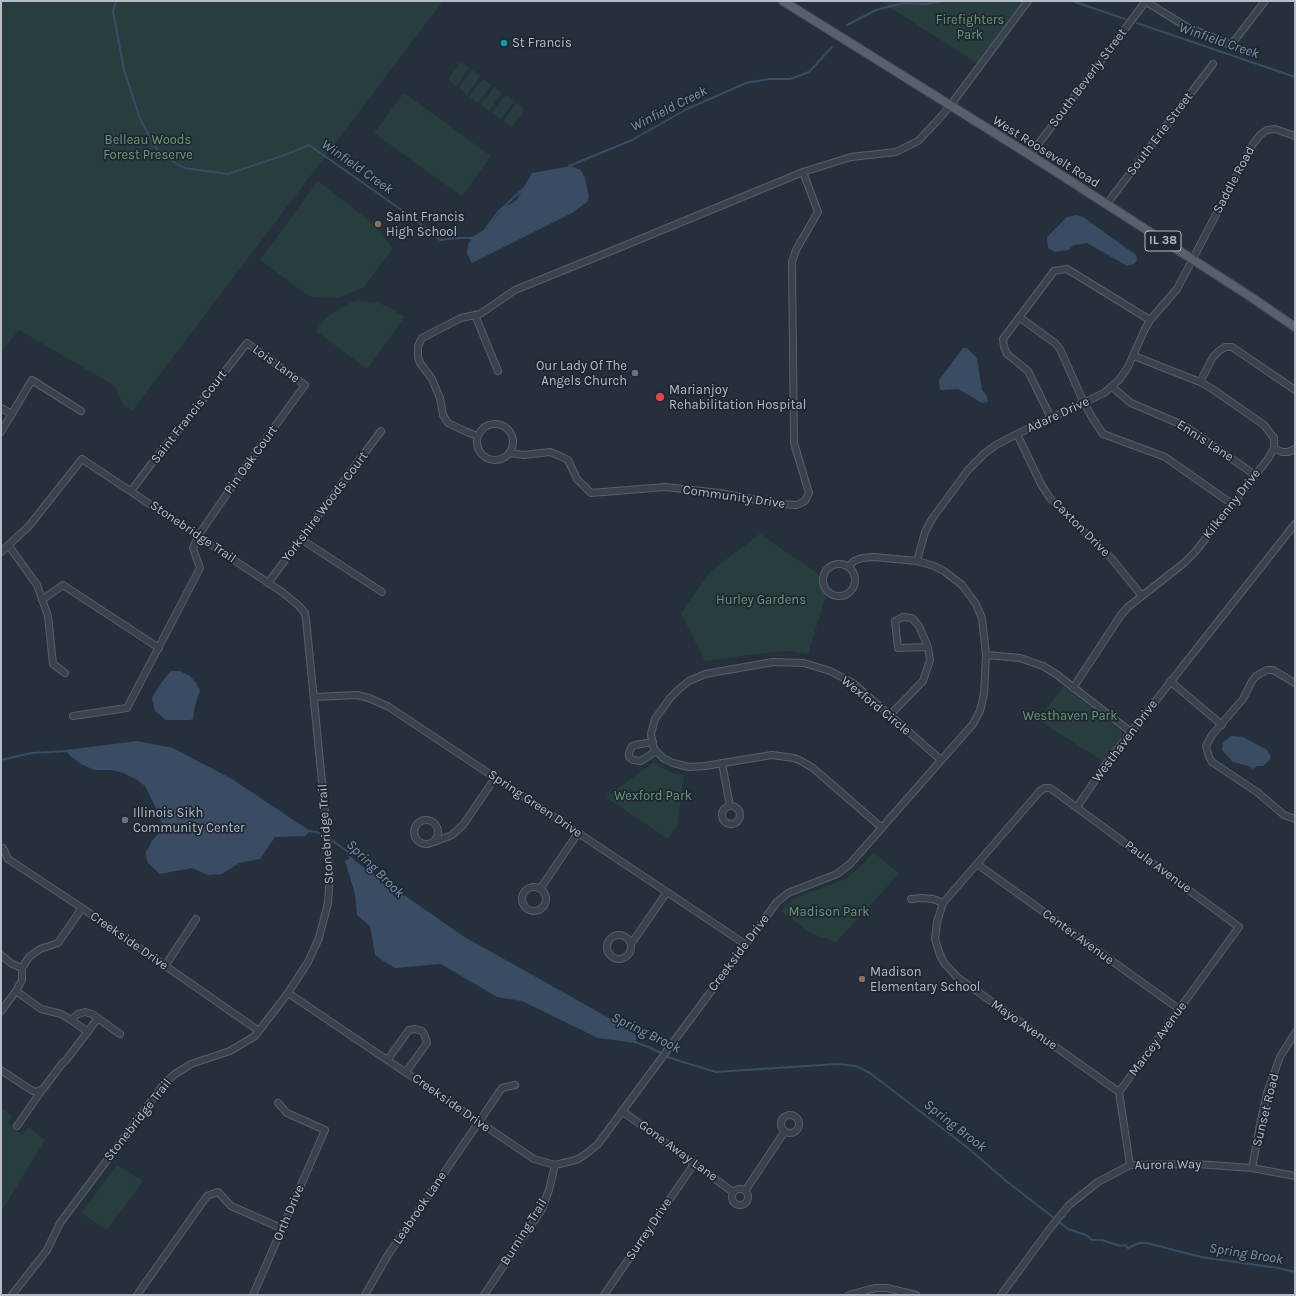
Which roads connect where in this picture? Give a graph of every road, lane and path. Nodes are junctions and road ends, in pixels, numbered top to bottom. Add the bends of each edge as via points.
1 (783, 1) edge
2 (1028, 1) edge
3 (1146, 1) edge
4 (1265, 1) edge
5 (1213, 64) dead end
6 (950, 106) junction
7 (1295, 136) edge
8 (1030, 155) junction
9 (803, 172) junction
10 (1106, 205) junction
11 (1193, 260) junction
12 (475, 315) junction
13 (1019, 317) junction
14 (1150, 320) junction
15 (1295, 327) edge
16 (247, 343) joint
17 (1134, 356) junction
18 (498, 372) dead end
19 (1200, 382) junction
20 (305, 385) joint
21 (1112, 387) junction
22 (1295, 390) edge
23 (1084, 403) junction
24 (1, 408) edge
25 (80, 411) dead end
26 (12, 414) junction
27 (1051, 418) junction
28 (381, 431) dead end
29 (1, 432) edge
30 (1017, 434) junction
31 (477, 436) junction
32 (1274, 448) junction
33 (1295, 449) edge
34 (510, 453) junction
35 (1255, 475) junction
36 (132, 491) junction
37 (1232, 504) junction
38 (1294, 528) edge
39 (198, 536) junction
40 (301, 539) junction
41 (9, 546) junction
42 (1, 552) edge
43 (917, 561) junction
44 (848, 566) junction
45 (268, 583) junction
46 (382, 592) dead end
47 (1142, 596) junction
48 (42, 600) junction
49 (928, 647) junction
50 (158, 648) junction
51 (986, 655) junction
52 (65, 673) dead end
53 (1170, 681) junction
54 (1295, 683) edge
55 (1073, 688) junction
56 (314, 697) junction
57 (890, 715) junction
58 (72, 716) dead end
59 (1222, 725) junction
60 (1131, 732) junction
61 (653, 742) junction
62 (656, 751) junction
63 (941, 760) junction
64 (722, 763) junction
65 (496, 778) junction
66 (730, 806) dead end
67 (1077, 807) junction
68 (1295, 819) edge
69 (882, 828) junction
70 (578, 832) junction
71 (434, 842) dead end
72 (3, 848) dead end
73 (977, 864) junction
74 (540, 889) dead end
75 (668, 892) junction
76 (911, 900) dead end
77 (943, 903) junction
78 (82, 908) junction
79 (196, 919) dead end
80 (1240, 927) joint
81 (631, 944) dead end
82 (745, 944) junction
83 (1, 955) edge
84 (165, 966) junction
85 (22, 968) junction
86 (16, 991) junction
87 (288, 993) junction
88 (1179, 1009) junction
89 (1, 1011) edge
90 (98, 1018) junction
91 (71, 1020) junction
92 (259, 1031) junction
93 (88, 1032) junction
94 (1295, 1033) edge
95 (120, 1034) dead end
96 (388, 1059) junction
97 (1, 1070) edge
98 (406, 1072) junction
99 (515, 1085) dead end
100 (43, 1089) junction
101 (34, 1091) junction
102 (1119, 1092) junction
103 (35, 1101) junction
104 (278, 1103) dead end
105 (622, 1111) junction
106 (478, 1122) junction
107 (17, 1126) dead end
108 (785, 1131) dead end
109 (694, 1164) junction
110 (555, 1165) junction
111 (1130, 1166) junction
112 (1252, 1168) junction
113 (1295, 1176) edge
114 (745, 1191) junction
115 (733, 1192) junction
116 (282, 1228) junction
117 (12, 1295) edge
118 (137, 1295) edge
119 (253, 1295) edge
120 (365, 1295) edge
121 (484, 1295) edge
122 (604, 1295) edge
123 (849, 1295) edge
124 (916, 1295) edge
125 (1000, 1295) edge

1 - 6 main road, West Roosevelt Road / IL 38
2 - 6 street
3 - 4 street via 1186,27 1231,45
3 - 8 street, South Beverly Street
5 - 10 street, South Erie Street
6 - 8 main road, West Roosevelt Road / IL 38
6 - 9 street via 918,141 896,152 851,157
7 - 11 street, Saddle Road via 1276,129 1268,130 1257,138
8 - 10 main road, West Roosevelt Road / IL 38
9 - 12 street via 514,290
9 - 34 street, Community Drive via 818,212 792,262 794,443 809,493 805,501 797,505 778,504 720,493 666,487 591,493 577,479 568,460 560,456 550,452 524,455
10 - 11 main road, West Roosevelt Road / IL 38
11 - 14 street, Adare Drive via 1177,289
11 - 15 main road, West Roosevelt Road / IL 38
12 - 18 street
12 - 31 street via 461,318 422,338 418,346 418,357 432,379 440,398 443,415 448,422
13 - 14 street via 1054,271 1067,269
13 - 23 street via 1060,349
13 - 27 street via 1003,339 1004,347 1007,354 1028,371
14 - 17 street, Adare Drive
16 - 20 street, Lois Lane
16 - 36 street, Saint Francis Court
17 - 19 street
17 - 21 street, Adare Drive via 1126,372
19 - 22 street via 1214,356 1219,351 1232,347
19 - 32 street via 1264,425 1274,438
20 - 39 street, Pin Oak Court
21 - 23 street, Adare Drive
21 - 35 street, Ennis Lane via 1131,404 1185,426
23 - 27 street, Adare Drive
23 - 37 street via 1103,434 1165,457
24 - 26 street
25 - 26 street via 32,380
26 - 29 street
27 - 30 street, Adare Drive
28 - 40 street, Yorkshire Woods Court
30 - 43 street, Adare Drive via 985,453 968,470 930,523
30 - 47 street, Caxton Drive via 1050,498 1112,559
31 - 34 street, Community Drive via 477,447 489,459 500,459
31 - 34 street via 485,426 504,425 512,435
32 - 33 street via 1282,452
32 - 35 street, Kilkenny Drive
35 - 37 street, Kilkenny Drive
36 - 39 street, Stonebridge Trail
36 - 41 street, Stonebridge Trail via 82,459 29,526
37 - 47 street, Kilkenny Drive via 1190,558
38 - 53 street, Westhaven Drive
39 - 45 street, Stonebridge Trail
39 - 50 street via 193,548 200,568
40 - 45 street, Yorkshire Woods Court
40 - 46 street
41 - 42 street
41 - 48 street via 36,585
43 - 44 street, Creekside Drive via 862,558
43 - 51 street, Creekside Drive via 944,571 970,593 982,618
44 - 44 street, Creekside Drive via 836,564 825,571 825,589 835,596 842,596 852,589 854,577
45 - 56 street, Stonebridge Trail via 289,597 305,614
47 - 55 street, Kilkenny Drive via 1121,615
48 - 50 street via 63,585
48 - 52 street via 48,616 53,664
49 - 49 street via 919,626 912,618 903,617 895,621 898,648
49 - 57 street via 930,660 923,681
50 - 58 street via 127,708
51 - 55 street via 1035,662
51 - 63 street, Creekside Drive via 984,694 980,711 973,724
53 - 59 street
53 - 60 street, Westhaven Drive
54 - 59 street via 1273,670 1262,672 1252,681 1243,699
55 - 60 street
56 - 65 street, Spring Green Drive via 357,695 381,702
56 - 87 street, Stonebridge Trail via 330,888 319,938 308,962
57 - 61 street, Wexford Circle via 853,683 830,671 804,663 774,662 705,674 689,681 674,694 655,719
57 - 63 street, Wexford Circle
59 - 68 street via 1206,746 1208,757 1284,815
60 - 67 street, Westhaven Drive
61 - 62 street, Wexford Circle
61 - 62 street via 632,746 629,757 641,761
62 - 64 street via 663,758 681,766
63 - 69 street, Creekside Drive
64 - 66 street
64 - 69 street via 772,755 801,760
65 - 70 street, Spring Green Drive
65 - 71 street via 463,825 452,835
67 - 73 street via 1050,788 1042,789
67 - 80 street, Paula Avenue
69 - 82 street, Creekside Drive via 841,871 782,897
70 - 74 street
70 - 75 street, Spring Green Drive
72 - 78 street, Creekside Drive via 8,859
73 - 77 street
73 - 88 street, Center Avenue
75 - 81 street
75 - 82 street, Spring Green Drive
76 - 77 street via 933,899
77 - 102 street, Mayo Avenue via 935,939 940,955 951,972
78 - 84 street, Creekside Drive
78 - 85 street via 58,943 29,956
79 - 84 street
80 - 88 street, Marcey Avenue
82 - 105 street, Creekside Drive
83 - 85 street
84 - 92 street, Creekside Drive
85 - 86 street via 22,980
86 - 89 street
86 - 91 street via 42,1009 61,1014
87 - 92 street, Stonebridge Trail
87 - 96 street, Creekside Drive
88 - 102 street, Marcey Avenue
90 - 91 street via 85,1012
90 - 93 street
90 - 95 street
91 - 93 street
92 - 117 street, Stonebridge Trail via 256,1036 233,1050 192,1064 164,1084 60,1223 47,1250
93 - 100 street
94 - 112 street, Sunset Road via 1280,1057 1272,1077
96 - 98 street, Creekside Drive
96 - 98 street via 409,1030 422,1031 427,1043
97 - 101 street
98 - 106 street, Creekside Drive
99 - 106 street, Leabrook Lane via 502,1088
100 - 101 street
100 - 103 street
101 - 103 street
102 - 111 street
103 - 107 street
104 - 116 street, Orth Drive via 287,1113 325,1130
105 - 109 street, Gone Away Lane
105 - 110 street, Creekside Drive via 592,1150 576,1160
106 - 110 street, Creekside Drive via 530,1157
106 - 120 street, Leabrook Lane via 388,1255
108 - 114 street
109 - 115 street, Gone Away Lane
109 - 122 street, Surrey Drive
110 - 121 street, Burning Trail via 550,1190 542,1208
111 - 112 street, Aurora Way via 1197,1164
111 - 125 street, Aurora Way via 1098,1182 1080,1196 1051,1227
112 - 113 street, Aurora Way
114 - 115 street via 739,1189
114 - 115 street via 748,1200 740,1206 732,1201
116 - 118 street via 231,1206 218,1192 207,1196
116 - 119 street, Orth Drive
123 - 124 street via 887,1288

